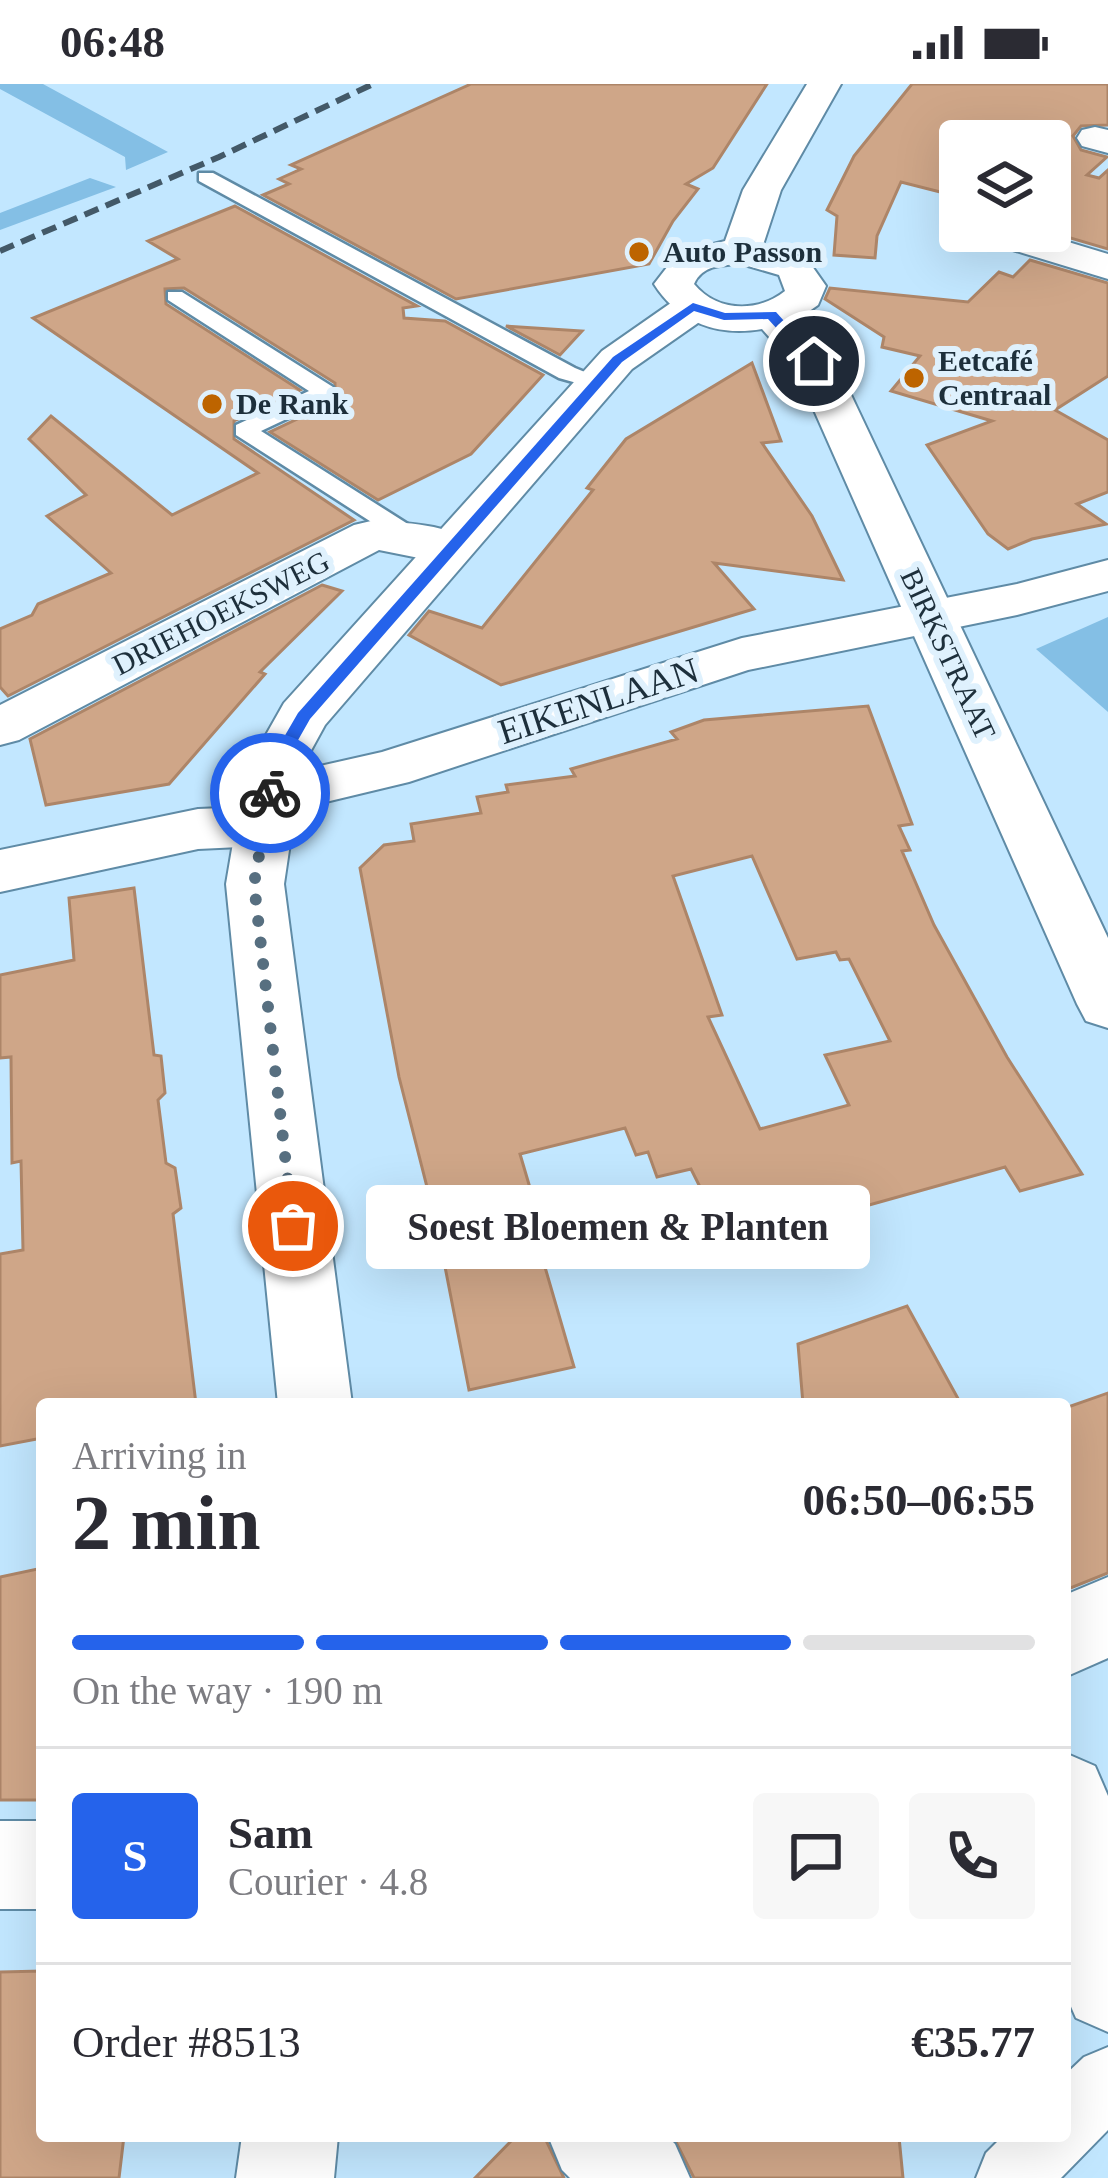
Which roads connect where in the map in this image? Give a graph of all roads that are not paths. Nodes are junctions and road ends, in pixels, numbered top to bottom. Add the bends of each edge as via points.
1 (824, 84) edge
2 (206, 177) dead end
3 (741, 252) junction
4 (1059, 252) edge
5 (1108, 267) edge
6 (175, 296) dead end
7 (693, 307) junction
8 (772, 315) junction
9 (598, 382) junction
10 (431, 543) junction
11 (1108, 575) edge
12 (932, 618) junction
13 (0, 727) edge
14 (267, 811) junction
15 (0, 871) edge
16 (1108, 1004) edge
17 (314, 1398) edge
18 (1108, 1617) edge
19 (1071, 1633) edge
20 (1071, 1823) edge
21 (0, 1864) edge
22 (36, 1865) edge
23 (1108, 1986) edge
24 (1108, 2081) edge
25 (1071, 2118) edge
26 (289, 2142) edge
27 (602, 2142) edge
28 (1047, 2142) edge
29 (285, 2178) edge
30 (641, 2178) edge
31 (1011, 2178) edge

1 - 3 street via 762,190
2 - 9 lane via 567,373
3 - 7 street via 701,257 676,273 678,295
3 - 8 street via 779,260 802,276 804,296
4 - 5 street
6 - 10 lane via 325,392 244,430
7 - 8 street via 724,317
7 - 9 street
8 - 12 street, BIRKSTRAAT via 814,361
9 - 10 street
10 - 13 street, DRIEHOEKSWEG via 371,536
10 - 14 street via 303,716 281,756
11 - 12 street, EIKENLAAN
12 - 14 street, EIKENLAAN via 743,655 624,689
12 - 16 street, BIRKSTRAAT
14 - 15 street, EIKENLAAN
14 - 17 street via 254,884 260,960
18 - 19 street
20 - 23 street
21 - 22 street
24 - 25 street
26 - 29 street
27 - 30 street
28 - 31 street

